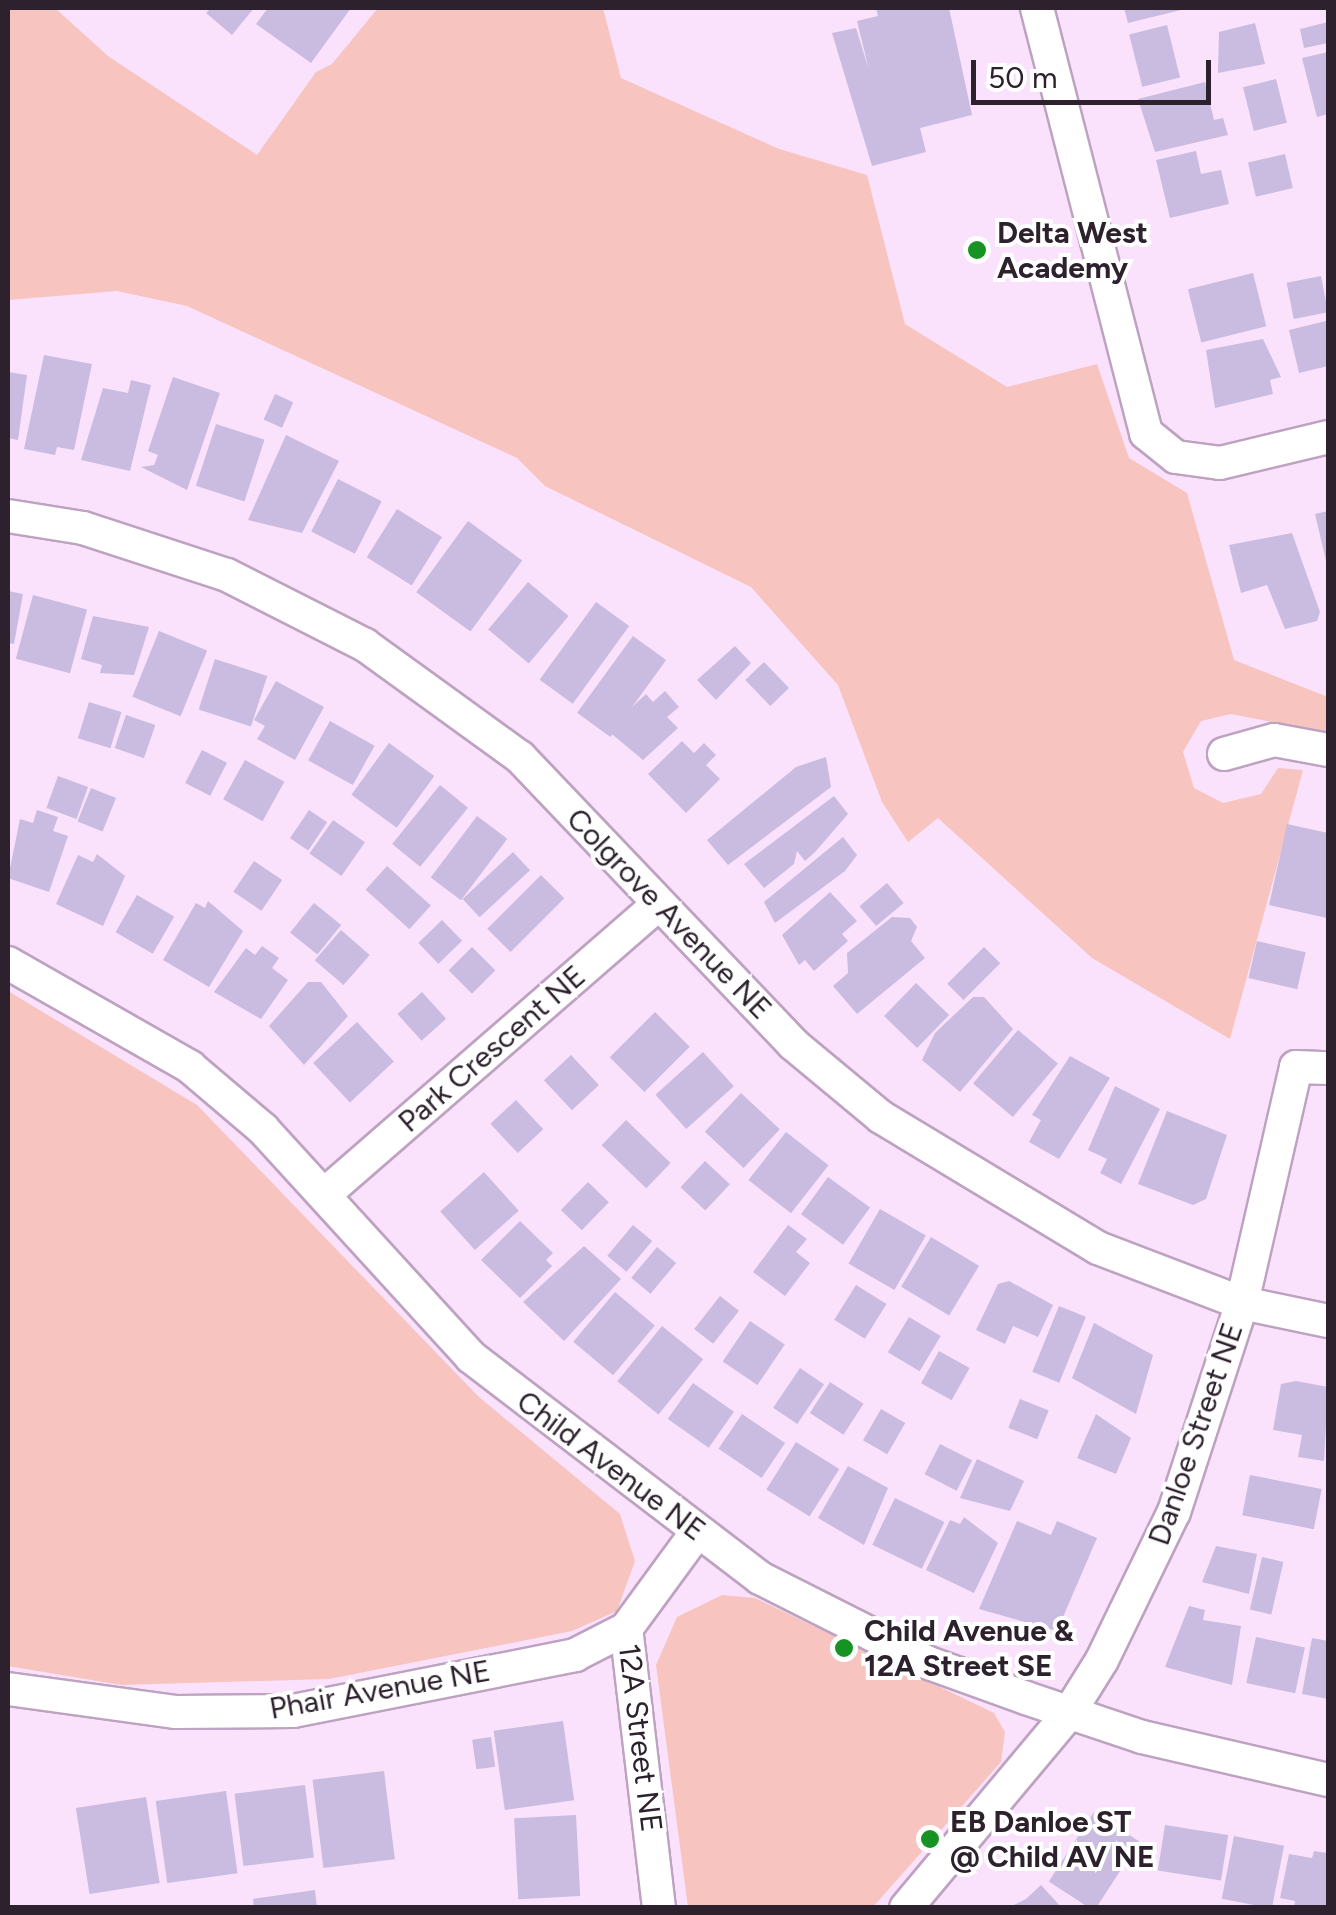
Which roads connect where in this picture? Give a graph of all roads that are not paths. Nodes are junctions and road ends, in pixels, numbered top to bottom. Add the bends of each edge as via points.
1 (1037, 8) edge
2 (1328, 436) edge
3 (8, 516) edge
4 (1328, 750) edge
5 (1224, 754) dead end
6 (659, 904) junction
7 (8, 962) edge
8 (1312, 1068) edge
9 (325, 1194) junction
10 (1242, 1302) junction
11 (1328, 1321) edge
12 (697, 1532) junction
13 (626, 1629) junction
14 (8, 1689) edge
15 (1069, 1714) junction
16 (1328, 1780) edge
17 (659, 1908) edge
18 (906, 1908) edge

1 - 2 street via 1133,407 1161,448 1220,463
3 - 6 street, Colgrove Avenue NE via 83,528 227,575 365,645 520,757
4 - 5 street via 1274,740
6 - 9 street, Park Crescent NE
6 - 10 street, Colgrove Avenue NE via 792,1044 929,1150 1098,1248
7 - 9 street, Child Avenue NE via 190,1068
8 - 10 street, Danloe Street NE
9 - 12 street, Child Avenue NE via 471,1357
10 - 11 street, Colgrove Avenue NE
10 - 15 street, Danloe Street NE via 1174,1512
12 - 13 street, 12A Street NE
12 - 15 street, Child Avenue NE via 812,1608 926,1662
13 - 14 street, Phair Avenue NE via 575,1655 292,1711 176,1712
13 - 17 street, 12A Street NE
15 - 16 street, Child Avenue NE
15 - 18 street, Danloe Street NE

